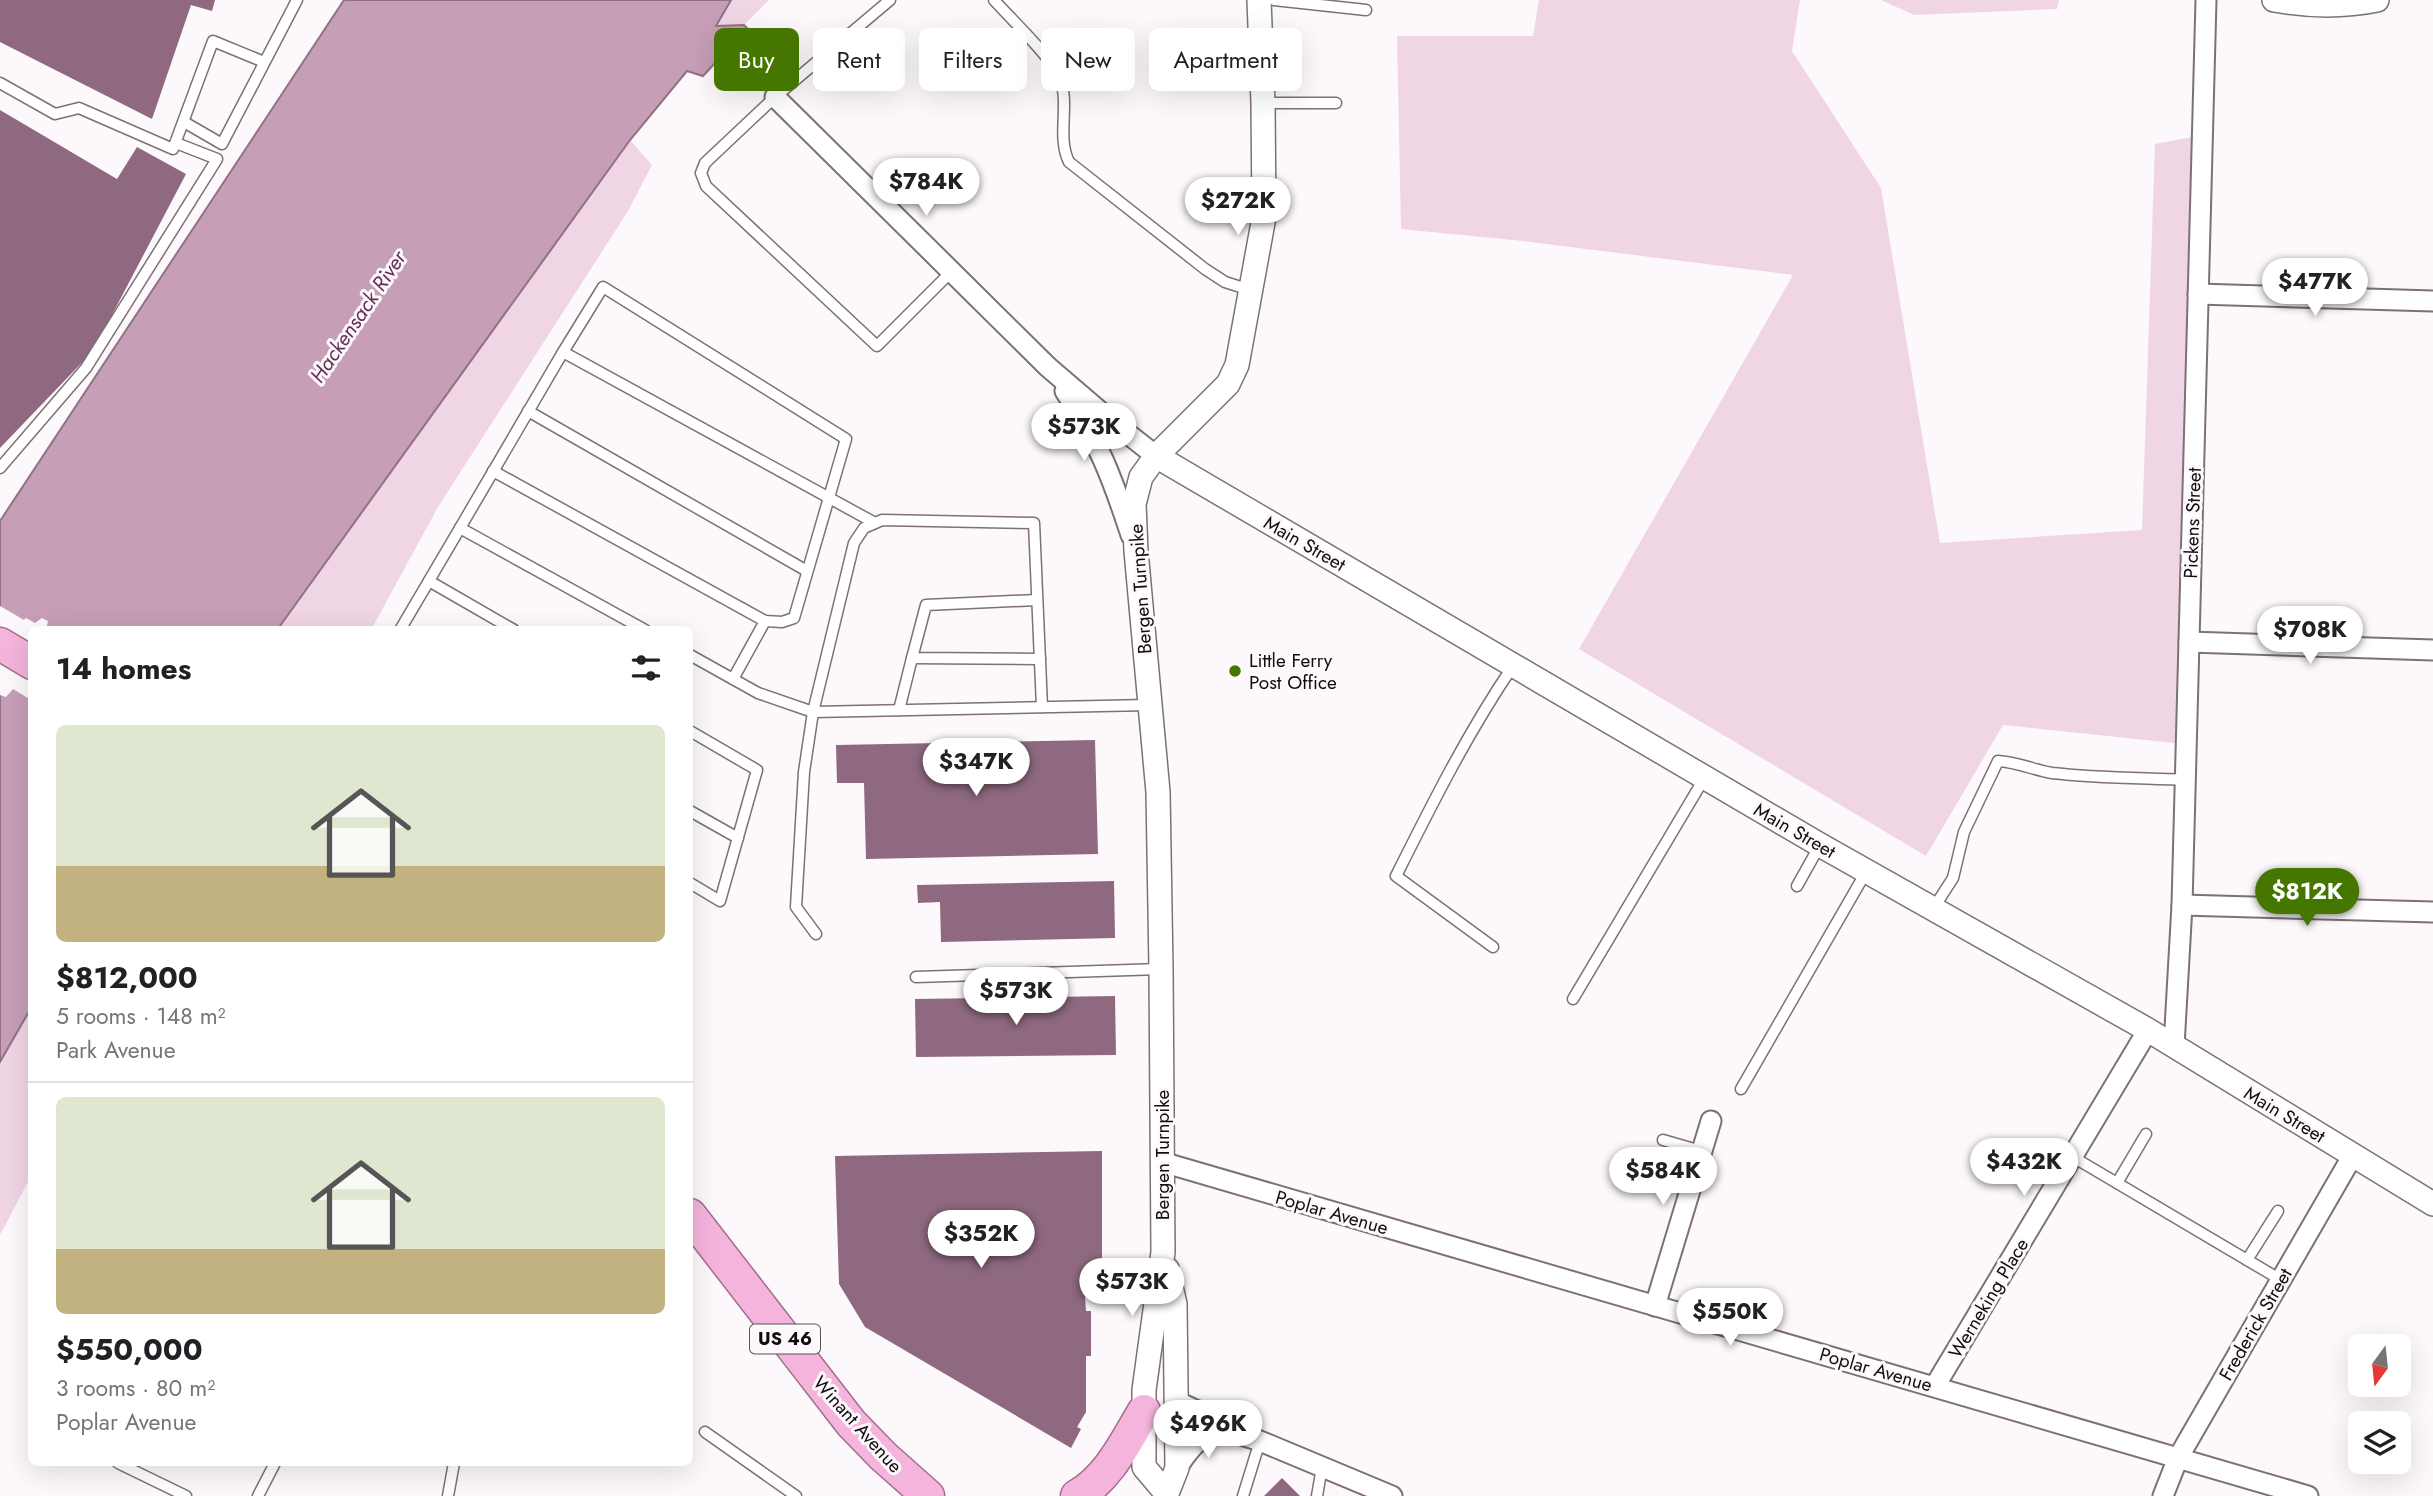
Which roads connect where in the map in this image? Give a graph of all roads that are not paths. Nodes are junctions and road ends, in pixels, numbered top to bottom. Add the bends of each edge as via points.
1 (297, 0) edge
2 (890, 0) edge
3 (994, 0) edge
4 (1259, 0) edge
5 (1273, 0) edge
6 (2206, 0) edge
7 (2274, 0) edge
8 (2368, 1) edge
9 (1366, 10) dead end
10 (264, 62) junction
11 (0, 83) edge
12 (775, 97) junction
13 (1263, 103) junction
14 (1336, 103) dead end
15 (184, 122) junction
16 (176, 143) junction
17 (951, 271) junction
18 (1251, 290) junction
19 (2198, 294) junction
20 (2433, 301) edge
21 (563, 352) junction
22 (1048, 368) junction
23 (528, 411) junction
24 (1156, 456) junction
25 (0, 468) edge
26 (493, 471) junction
27 (828, 498) junction
28 (875, 523) junction
29 (460, 528) junction
30 (1136, 551) junction
31 (807, 570) junction
32 (429, 581) junction
33 (1037, 600) junction
34 (765, 621) junction
35 (402, 626) edge
36 (507, 626) edge
37 (638, 626) edge
38 (2189, 642) junction
39 (0, 644) edge
40 (2433, 650) edge
41 (693, 657) edge
42 (912, 658) junction
43 (1040, 659) junction
44 (28, 661) edge
45 (1513, 665) junction
46 (733, 679) junction
47 (1149, 705) junction
48 (1042, 707) junction
49 (899, 710) junction
50 (813, 712) junction
51 (693, 733) edge
52 (1705, 778) junction
53 (2185, 779) junction
54 (693, 813) edge
55 (738, 838) junction
56 (1821, 845) junction
57 (1867, 871) junction
58 (693, 886) edge
59 (1797, 886) dead end
60 (2182, 905) junction
61 (1933, 909) junction
62 (2433, 912) edge
63 (816, 934) dead end
64 (1493, 947) dead end
65 (1161, 969) junction
66 (916, 977) dead end
67 (1573, 999) dead end
68 (2148, 1030) junction
69 (2174, 1046) junction
70 (1741, 1088) dead end
71 (1711, 1122) dead end
72 (2146, 1134) dead end
73 (1663, 1140) dead end
74 (1701, 1151) junction
75 (2353, 1155) junction
76 (2073, 1157) junction
77 (1162, 1162) junction
78 (2117, 1183) junction
79 (2433, 1204) edge
80 (2278, 1211) dead end
81 (693, 1219) edge
82 (1163, 1252) junction
83 (2247, 1260) junction
84 (2281, 1280) junction
85 (1655, 1306) junction
86 (1935, 1386) junction
87 (1176, 1401) junction
88 (1144, 1411) junction
89 (1226, 1430) junction
90 (705, 1432) dead end
91 (1260, 1441) junction
92 (2178, 1458) junction
93 (124, 1466) edge
94 (273, 1466) edge
95 (452, 1466) edge
96 (1322, 1467) junction
97 (1178, 1468) junction
98 (1166, 1495) edge
99 (186, 1496) edge
100 (258, 1496) edge
101 (447, 1496) edge
102 (796, 1496) edge
103 (928, 1496) edge
104 (1077, 1496) edge
105 (1243, 1496) edge
106 (1317, 1496) edge
107 (1392, 1496) edge
108 (2163, 1496) edge
109 (2308, 1496) edge

1 - 10 lane
2 - 12 lane
3 - 18 lane via 1059,76 1069,162 1206,269 1225,282
4 - 13 street, Bergen Turnpike
5 - 9 lane
6 - 19 street, Pickens Street
7 - 8 street via 2337,5
10 - 15 lane via 222,144
10 - 15 lane via 213,41
11 - 16 lane via 55,114 79,108 173,149
12 - 17 street
12 - 17 lane via 705,163 701,173 706,186 877,346
13 - 14 lane
13 - 18 street, Bergen Turnpike via 1264,217
15 - 16 lane
16 - 25 lane via 217,159 86,368
17 - 22 street
18 - 24 street, Bergen Turnpike via 1237,365 1228,384
19 - 20 street
19 - 38 street, Pickens Street
21 - 23 lane
21 - 27 lane
21 - 27 lane via 603,286 846,439
22 - 24 street
22 - 30 street via 1107,463
23 - 26 lane
23 - 31 lane
24 - 30 street, Bergen Turnpike via 1141,477 1134,504
24 - 45 street, Main Street
26 - 29 lane
26 - 34 lane
27 - 28 lane
27 - 31 lane
28 - 33 lane via 1034,523
28 - 50 lane via 864,528 854,543
29 - 32 lane
29 - 37 lane
30 - 47 street, Bergen Turnpike
31 - 34 lane via 794,618
32 - 35 lane
32 - 36 lane
33 - 42 lane via 926,605
33 - 43 lane
34 - 46 lane
38 - 40 street
38 - 53 street, Pickens Street
39 - 44 highway
41 - 46 lane
42 - 43 lane
42 - 49 lane
43 - 48 lane
45 - 52 street, Main Street
45 - 64 lane via 1435,798 1396,876
46 - 50 lane
47 - 48 lane
47 - 65 street, Bergen Turnpike via 1158,792
48 - 49 lane
49 - 50 lane
50 - 63 lane via 804,772 796,907
51 - 55 lane via 757,770
52 - 56 street, Main Street
52 - 67 lane
53 - 60 street, Pickens Street
53 - 61 lane via 2049,772 1998,761 1964,832 1953,878
54 - 55 lane
55 - 58 lane via 720,901
56 - 57 street, Main Street
56 - 59 lane
57 - 61 street, Main Street
57 - 70 lane
60 - 62 street
60 - 69 street, Pickens Street
61 - 68 street, Main Street
65 - 66 lane
65 - 77 street, Bergen Turnpike
68 - 69 street, Main Street
68 - 76 street, Werneking Place
69 - 75 street, Main Street
71 - 74 street
72 - 78 lane
73 - 74 lane
74 - 85 street
75 - 79 street, Main Street
75 - 84 street, Frederick Street
76 - 78 lane
76 - 86 street, Werneking Place
77 - 82 street, Bergen Turnpike
77 - 85 street, Poplar Avenue
78 - 83 lane
80 - 83 lane
81 - 103 highway, Winant Avenue / US 46 via 851,1423
82 - 87 street, Bergen Turnpike via 1175,1304
82 - 88 street, Bergen Turnpike
83 - 84 lane
84 - 92 street, Frederick Street
85 - 86 street, Poplar Avenue
86 - 92 street, Poplar Avenue
87 - 89 street
87 - 97 street, Bergen Turnpike
88 - 98 street, Bergen Turnpike via 1144,1467
88 - 104 highway via 1104,1473
89 - 91 street
89 - 97 street via 1213,1431 1199,1440
90 - 102 lane
91 - 96 street
91 - 105 lane
92 - 108 street, Frederick Street
92 - 109 street, Poplar Avenue
93 - 99 lane
94 - 100 lane
95 - 101 lane
96 - 106 lane
96 - 107 street
97 - 98 street, Bergen Turnpike

